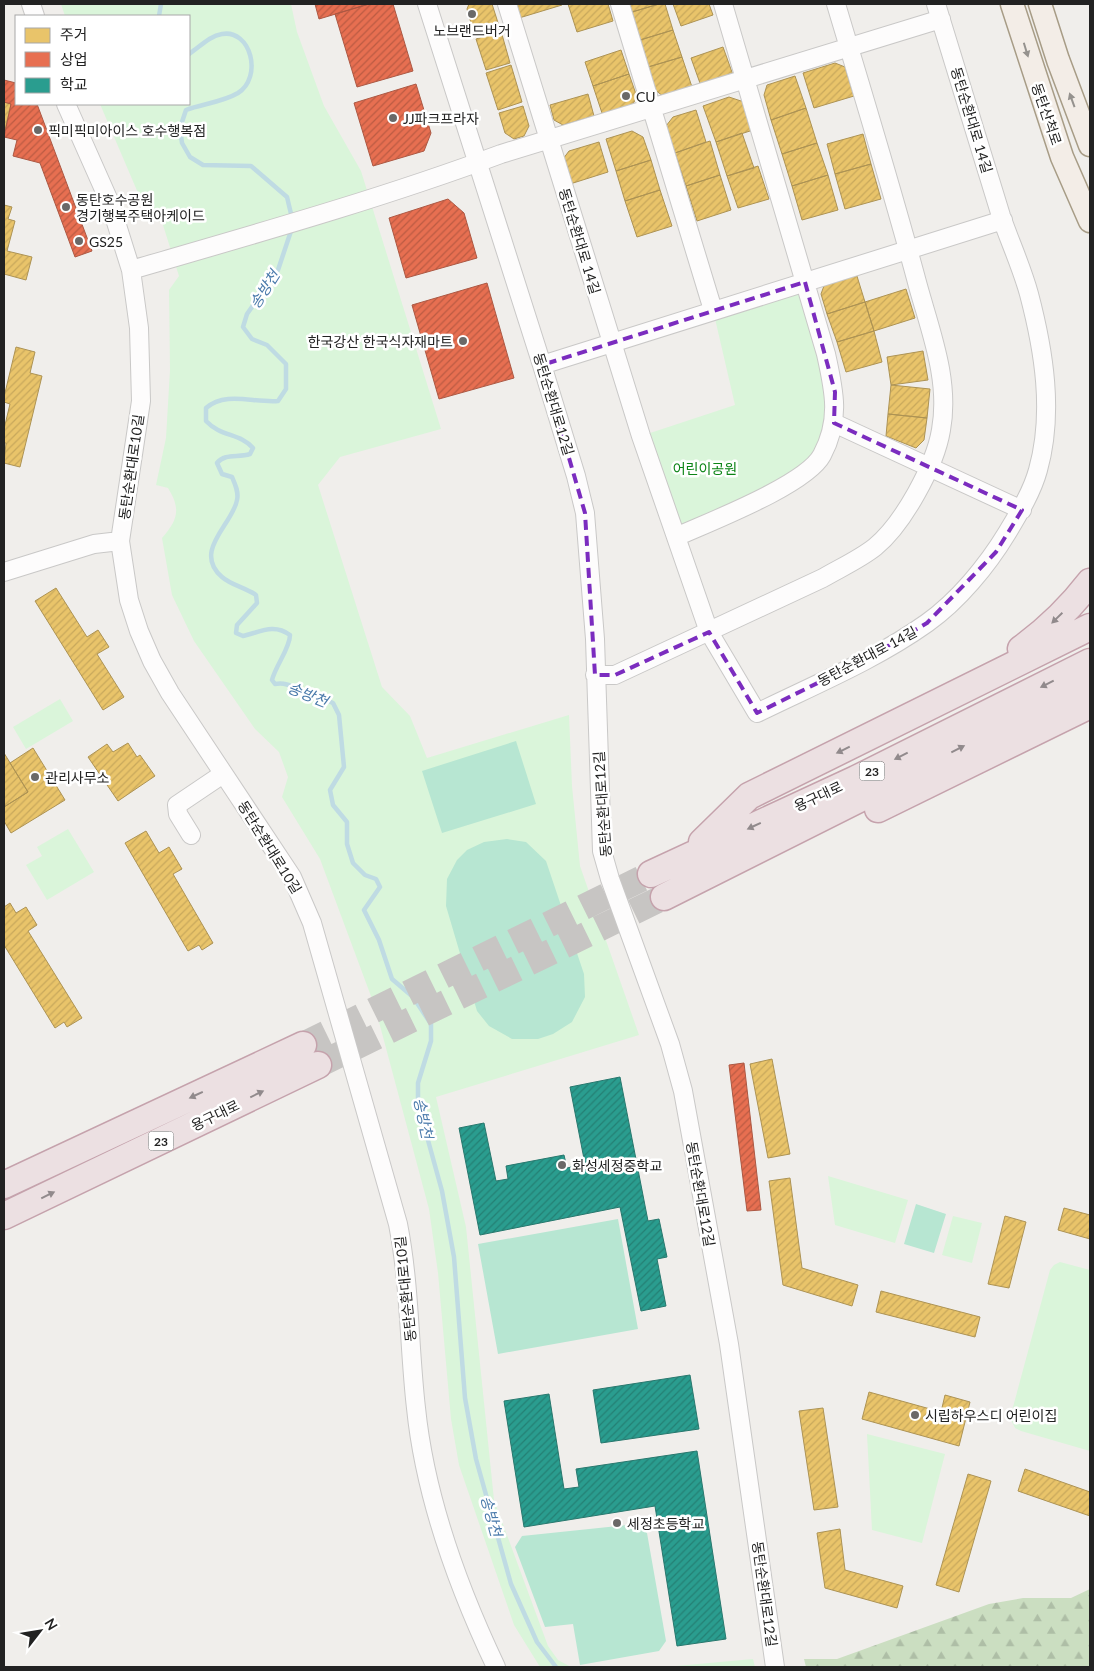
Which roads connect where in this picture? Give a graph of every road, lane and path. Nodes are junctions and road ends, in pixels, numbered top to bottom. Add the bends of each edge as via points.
1 (427, 4) edge
2 (507, 4) edge
3 (620, 4) edge
4 (722, 4) edge
5 (836, 4) edge
6 (1012, 4) edge
7 (1040, 4) edge
8 (938, 12) edge
9 (849, 47) junction
10 (745, 79) junction
11 (66, 105) edge
12 (652, 108) junction
13 (549, 140) junction
14 (1090, 145) edge
15 (478, 163) junction
16 (1002, 220) junction
17 (1090, 221) edge
18 (909, 249) junction
19 (131, 270) junction
20 (804, 282) junction
21 (713, 310) junction
22 (611, 342) junction
23 (542, 365) junction
24 (834, 423) junction
25 (929, 467) junction
26 (1022, 510) junction
27 (676, 537) junction
28 (120, 541) junction
29 (4, 572) edge
30 (1090, 582) edge
31 (1090, 627) edge
32 (709, 632) junction
33 (1090, 662) edge
34 (595, 676) junction
35 (1090, 683) edge
36 (972, 684) junction
37 (1090, 705) edge
38 (1090, 720) edge
39 (223, 774) junction
40 (944, 778) junction
41 (190, 835) dead end
42 (689, 856) junction
43 (651, 874) tunnel mouth
44 (696, 880) junction
45 (664, 896) tunnel mouth
46 (4, 1185) edge
47 (4, 1216) edge
48 (496, 1667) edge
49 (775, 1667) edge

1 - 15 street, 동탄순환대로12길
2 - 13 street, 동탄순환대로 14길
3 - 12 street
4 - 10 street
5 - 9 street
6 -> 17 main road, 동탄산척로 via 1062,157
14 -> 7 main road, 동탄산척로
8 - 9 street, 동탄순환대로 14길
8 - 16 street, 동탄순환대로 14길
9 - 10 street, 동탄순환대로 14길
9 - 18 street
10 - 12 street, 동탄순환대로 14길
10 - 20 street
11 - 19 street, 동탄순환대로10길 via 110,202
12 - 13 street, 동탄순환대로 14길
12 - 21 street
13 - 15 street, 동탄순환대로 14길
13 - 22 street, 동탄순환대로 14길
15 - 19 street, 동탄순환대로 14길
15 - 23 street, 동탄순환대로12길
16 - 18 street
16 - 26 street, 동탄순환대로 14길 via 1029,293 1046,386 1046,431 1038,471
18 - 20 street
18 - 25 street via 944,384 941,430
19 - 28 street, 동탄순환대로10길 via 140,328 141,401
20 - 21 street
20 - 24 street via 835,392
21 - 22 street
22 - 23 street
22 - 27 street, 동탄순환대로 14길
23 - 34 street, 동탄순환대로12길 via 585,513
24 - 25 street
24 - 27 street via 822,456 803,474
25 - 26 street
25 - 32 street via 906,510 876,546 824,578
26 - 32 street, 동탄순환대로 14길 via 996,552 959,594 927,623 866,659 757,713
27 - 32 street, 동탄순환대로 14길
28 - 29 street via 94,544
28 - 39 street, 동탄순환대로10길 via 129,600 152,661
30 -> 36 highway via 1075,602 1038,637
31 - 36 highway
32 - 34 street via 615,675
33 -> 42 highway, 용구대로 / 23 via 856,779
34 - 49 street, 동탄순환대로12길 via 602,851 670,1044 683,1091 729,1344
44 -> 35 highway, 용구대로 / 23
36 -> 42 highway via 950,698 750,796
37 - 40 highway
38 - 40 highway
39 - 41 street via 178,804 178,814
39 - 48 street, 동탄순환대로10길 via 292,877 312,923 398,1224 405,1262 416,1410 433,1496 462,1584
40 - 44 highway via 764,862
42 - 43 highway, 용구대로 / 23
44 - 45 highway, 용구대로 / 23
47 -> 46 highway, 용구대로 / 23 via 310,1055

